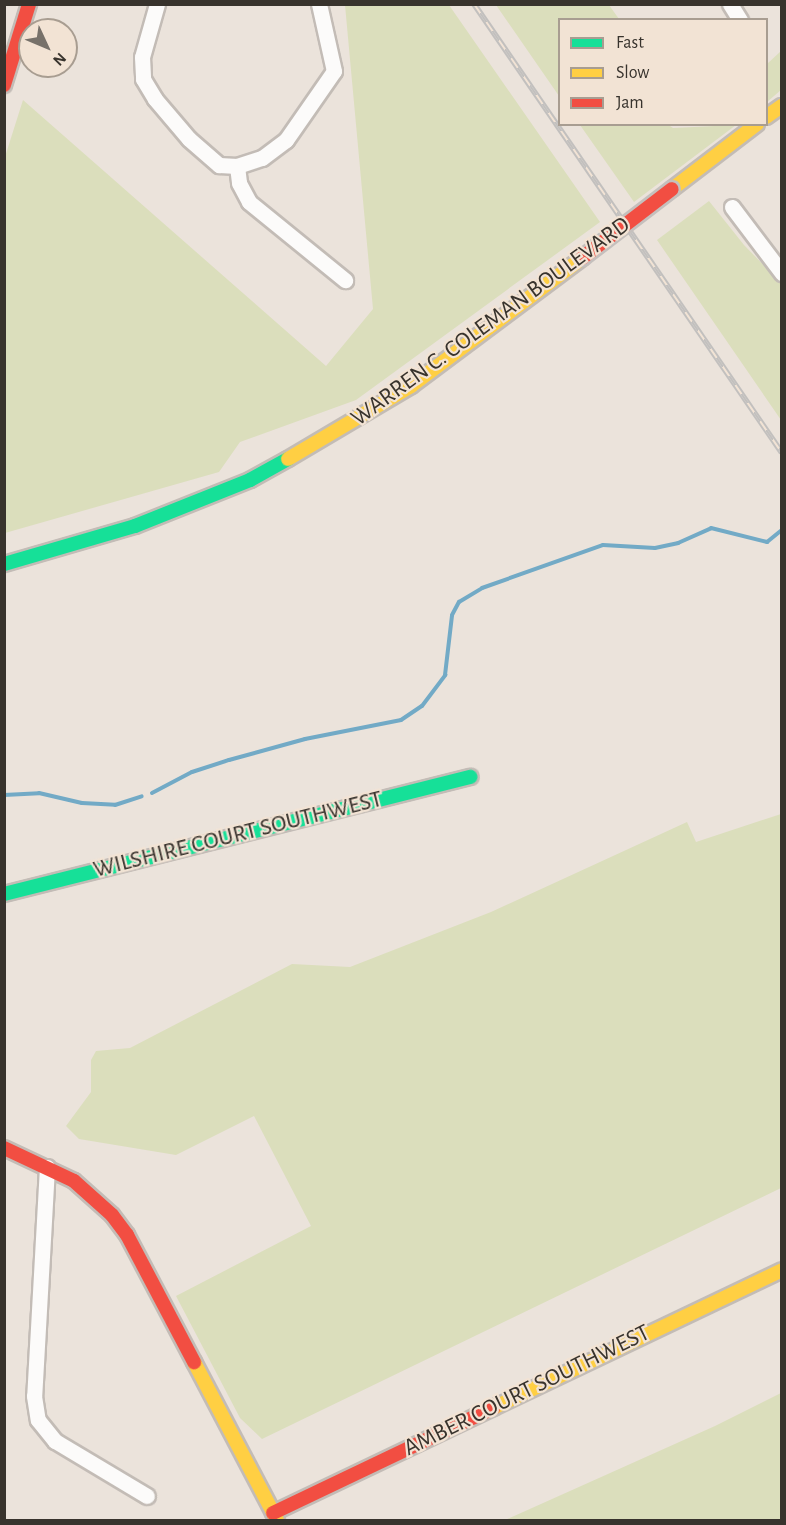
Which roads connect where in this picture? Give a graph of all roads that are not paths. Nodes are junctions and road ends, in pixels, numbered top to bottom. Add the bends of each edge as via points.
1 (29, 4) edge
2 (157, 4) edge
3 (319, 4) edge
4 (730, 4) edge
5 (739, 18) edge
6 (4, 85) edge
7 (782, 106) edge
8 (768, 116) edge
9 (754, 126) edge
10 (237, 166) junction
11 (732, 207) dead end
12 (782, 273) edge
13 (345, 280) dead end
14 (4, 564) edge
15 (471, 777) dead end
16 (4, 894) edge
17 (4, 1148) edge
18 (47, 1167) junction
19 (782, 1270) edge
20 (147, 1496) dead end
21 (275, 1517) edge

1 - 6 main road
2 - 10 street via 142,57 143,79 154,99 189,139 219,165
3 - 10 street via 334,71 286,140 262,158
4 - 5 street
7 - 8 main road
9 - 14 main road, WARREN C. COLEMAN BOULEVARD, bridge via 411,386 336,434 279,464 135,526
10 - 13 street via 239,183 249,202
11 - 12 street
15 - 16 main road, WILSHIRE COURT SOUTHWEST
17 - 18 main road
18 - 20 street via 34,1396 38,1420 55,1441
18 - 21 main road via 86,1189 127,1236
19 - 21 main road, AMBER COURT SOUTHWEST

